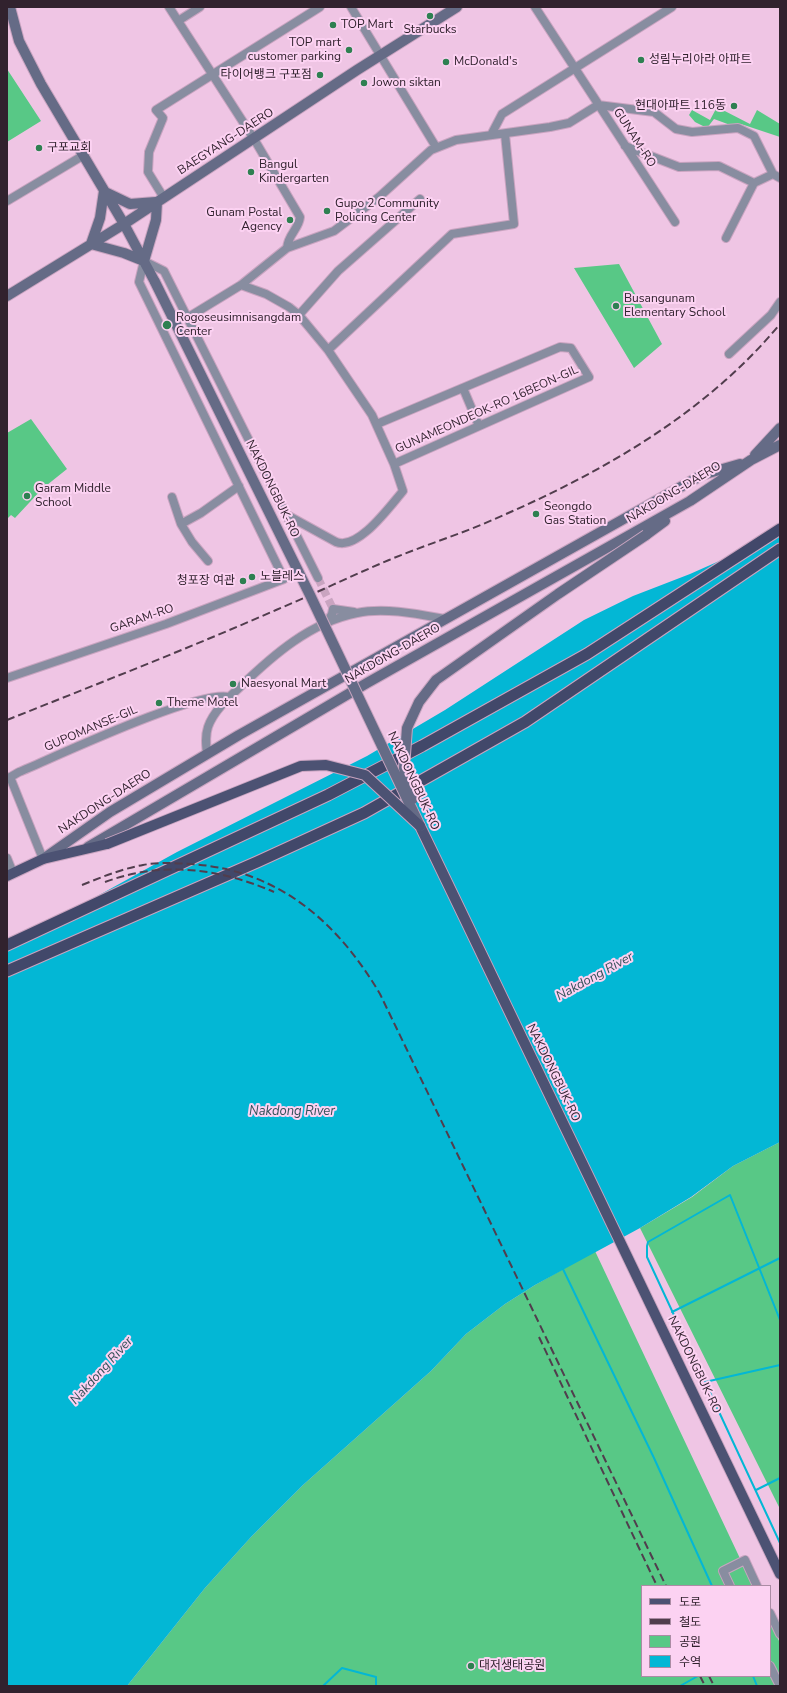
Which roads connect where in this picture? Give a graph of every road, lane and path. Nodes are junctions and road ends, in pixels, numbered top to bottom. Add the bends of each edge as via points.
1 (10, 7) edge
2 (169, 7) edge
3 (200, 7) edge
4 (320, 7) edge
5 (351, 7) edge
6 (457, 7) edge
7 (535, 7) edge
8 (672, 7) edge
9 (178, 21) junction
10 (381, 55) junction
11 (574, 67) junction
12 (212, 74) junction
13 (598, 105) junction
14 (505, 134) junction
15 (491, 135) junction
16 (254, 139) junction
17 (625, 146) junction
18 (436, 147) junction
19 (84, 155) junction
20 (776, 176) edge
21 (754, 183) junction
22 (104, 191) junction
23 (420, 199) dead end
24 (160, 200) junction
25 (7, 201) edge
26 (674, 222) dead end
27 (124, 224) junction
28 (726, 238) dead end
29 (91, 244) junction
30 (287, 248) junction
31 (144, 261) junction
32 (241, 285) junction
33 (7, 296) edge
34 (780, 302) edge
35 (299, 315) junction
36 (187, 318) junction
37 (328, 350) junction
38 (729, 354) dead end
39 (463, 388) junction
40 (377, 424) junction
41 (479, 426) junction
42 (780, 428) edge
43 (780, 445) edge
44 (751, 460) junction
45 (394, 464) junction
46 (239, 486) junction
47 (172, 497) dead end
48 (287, 515) junction
49 (181, 524) junction
50 (780, 529) edge
51 (780, 549) edge
52 (208, 561) dead end
53 (318, 578) tunnel mouth
54 (445, 619) junction
55 (7, 678) edge
56 (228, 697) junction
57 (207, 754) junction
58 (8, 778) edge
59 (420, 826) junction
60 (7, 858) edge
61 (43, 859) junction
62 (10, 874) edge
63 (7, 945) edge
64 (7, 971) edge
65 (780, 1574) edge
66 (730, 1585) edge
67 (757, 1585) edge
68 (771, 1615) edge
69 (780, 1634) edge
70 (771, 1668) edge
71 (780, 1686) edge

1 - 19 main road, NAKDONGBUK-RO via 19,41 41,84
2 - 9 street
3 - 9 street
4 - 12 street
5 - 10 street
6 - 10 main road, BAEGYANG-DAERO
7 - 11 street, GUNAM-RO
8 - 11 street
9 - 12 street
10 - 16 main road, BAEGYANG-DAERO
10 - 18 street
11 - 13 street, GUNAM-RO
11 - 15 street via 502,114
12 - 16 street
12 - 24 street via 156,110 163,118 149,152 148,172
13 - 14 street via 569,123
13 - 17 street, GUNAM-RO
13 - 20 street via 654,112 676,130 692,132 738,128 754,136
14 - 15 street
14 - 37 street via 514,224 452,234
15 - 18 street via 456,140
16 - 24 main road, BAEGYANG-DAERO
16 - 30 street via 300,217 298,226 289,236
17 - 21 street via 680,167 719,166
17 - 26 street, GUNAM-RO
18 - 30 street via 334,231
19 - 22 main road, NAKDONGBUK-RO
19 - 25 street
20 - 21 street
21 - 28 street
22 - 24 main road via 130,204
22 - 27 main road, NAKDONGBUK-RO
22 - 29 main road via 100,218
23 - 35 street via 338,271
24 - 27 main road, BAEGYANG-DAERO
24 - 31 main road
27 - 29 main road, BAEGYANG-DAERO
27 - 31 main road, NAKDONGBUK-RO
29 - 31 main road
29 - 33 main road, BAEGYANG-DAERO
30 - 32 street
31 - 36 street via 164,271
31 - 46 street via 139,282
31 - 59 main road, NAKDONGBUK-RO, bridge via 310,595
32 - 35 street via 279,301
32 - 36 street
34 - 38 street via 771,315
35 - 37 street
36 - 48 street
37 - 40 street
39 - 40 street
39 - 41 street
39 - 41 street, GUNAMEONDEOK-RO 16BEON-GIL via 567,346 575,352 589,377
40 - 45 street
41 - 45 street, GUNAMEONDEOK-RO 16BEON-GIL
42 - 44 main road
43 - 44 main road, NAKDONG-DAERO
44 - 54 main road, NAKDONG-DAERO via 702,475
44 - 59 main road, bridge via 436,680 419,702 407,728 404,768
44 - 61 main road, NAKDONG-DAERO via 690,501 367,683 88,847
45 - 48 street via 403,491 363,534 348,544 336,542
46 - 49 street
46 - 55 street, GARAM-RO via 284,579 166,624
47 - 49 street
48 - 53 street
49 - 52 street
50 - 63 highway, bridge via 587,654 422,746 328,795
51 - 64 highway, bridge via 525,722 364,813
54 - 56 street via 405,612 358,613 333,608 327,622 298,638 271,658
54 - 57 main road, NAKDONG-DAERO
56 - 57 street via 208,726
56 - 58 street, GUPOMANSE-GIL via 203,698 155,715
57 - 61 main road, NAKDONG-DAERO via 110,812
58 - 61 street
59 - 61 main road, bridge via 366,775 326,765 302,766 107,844
59 - 65 main road, NAKDONGBUK-RO
60 - 62 street
61 - 62 main road, NAKDONG-DAERO
66 - 67 street via 723,1571 745,1560
68 - 69 street
70 - 71 street

